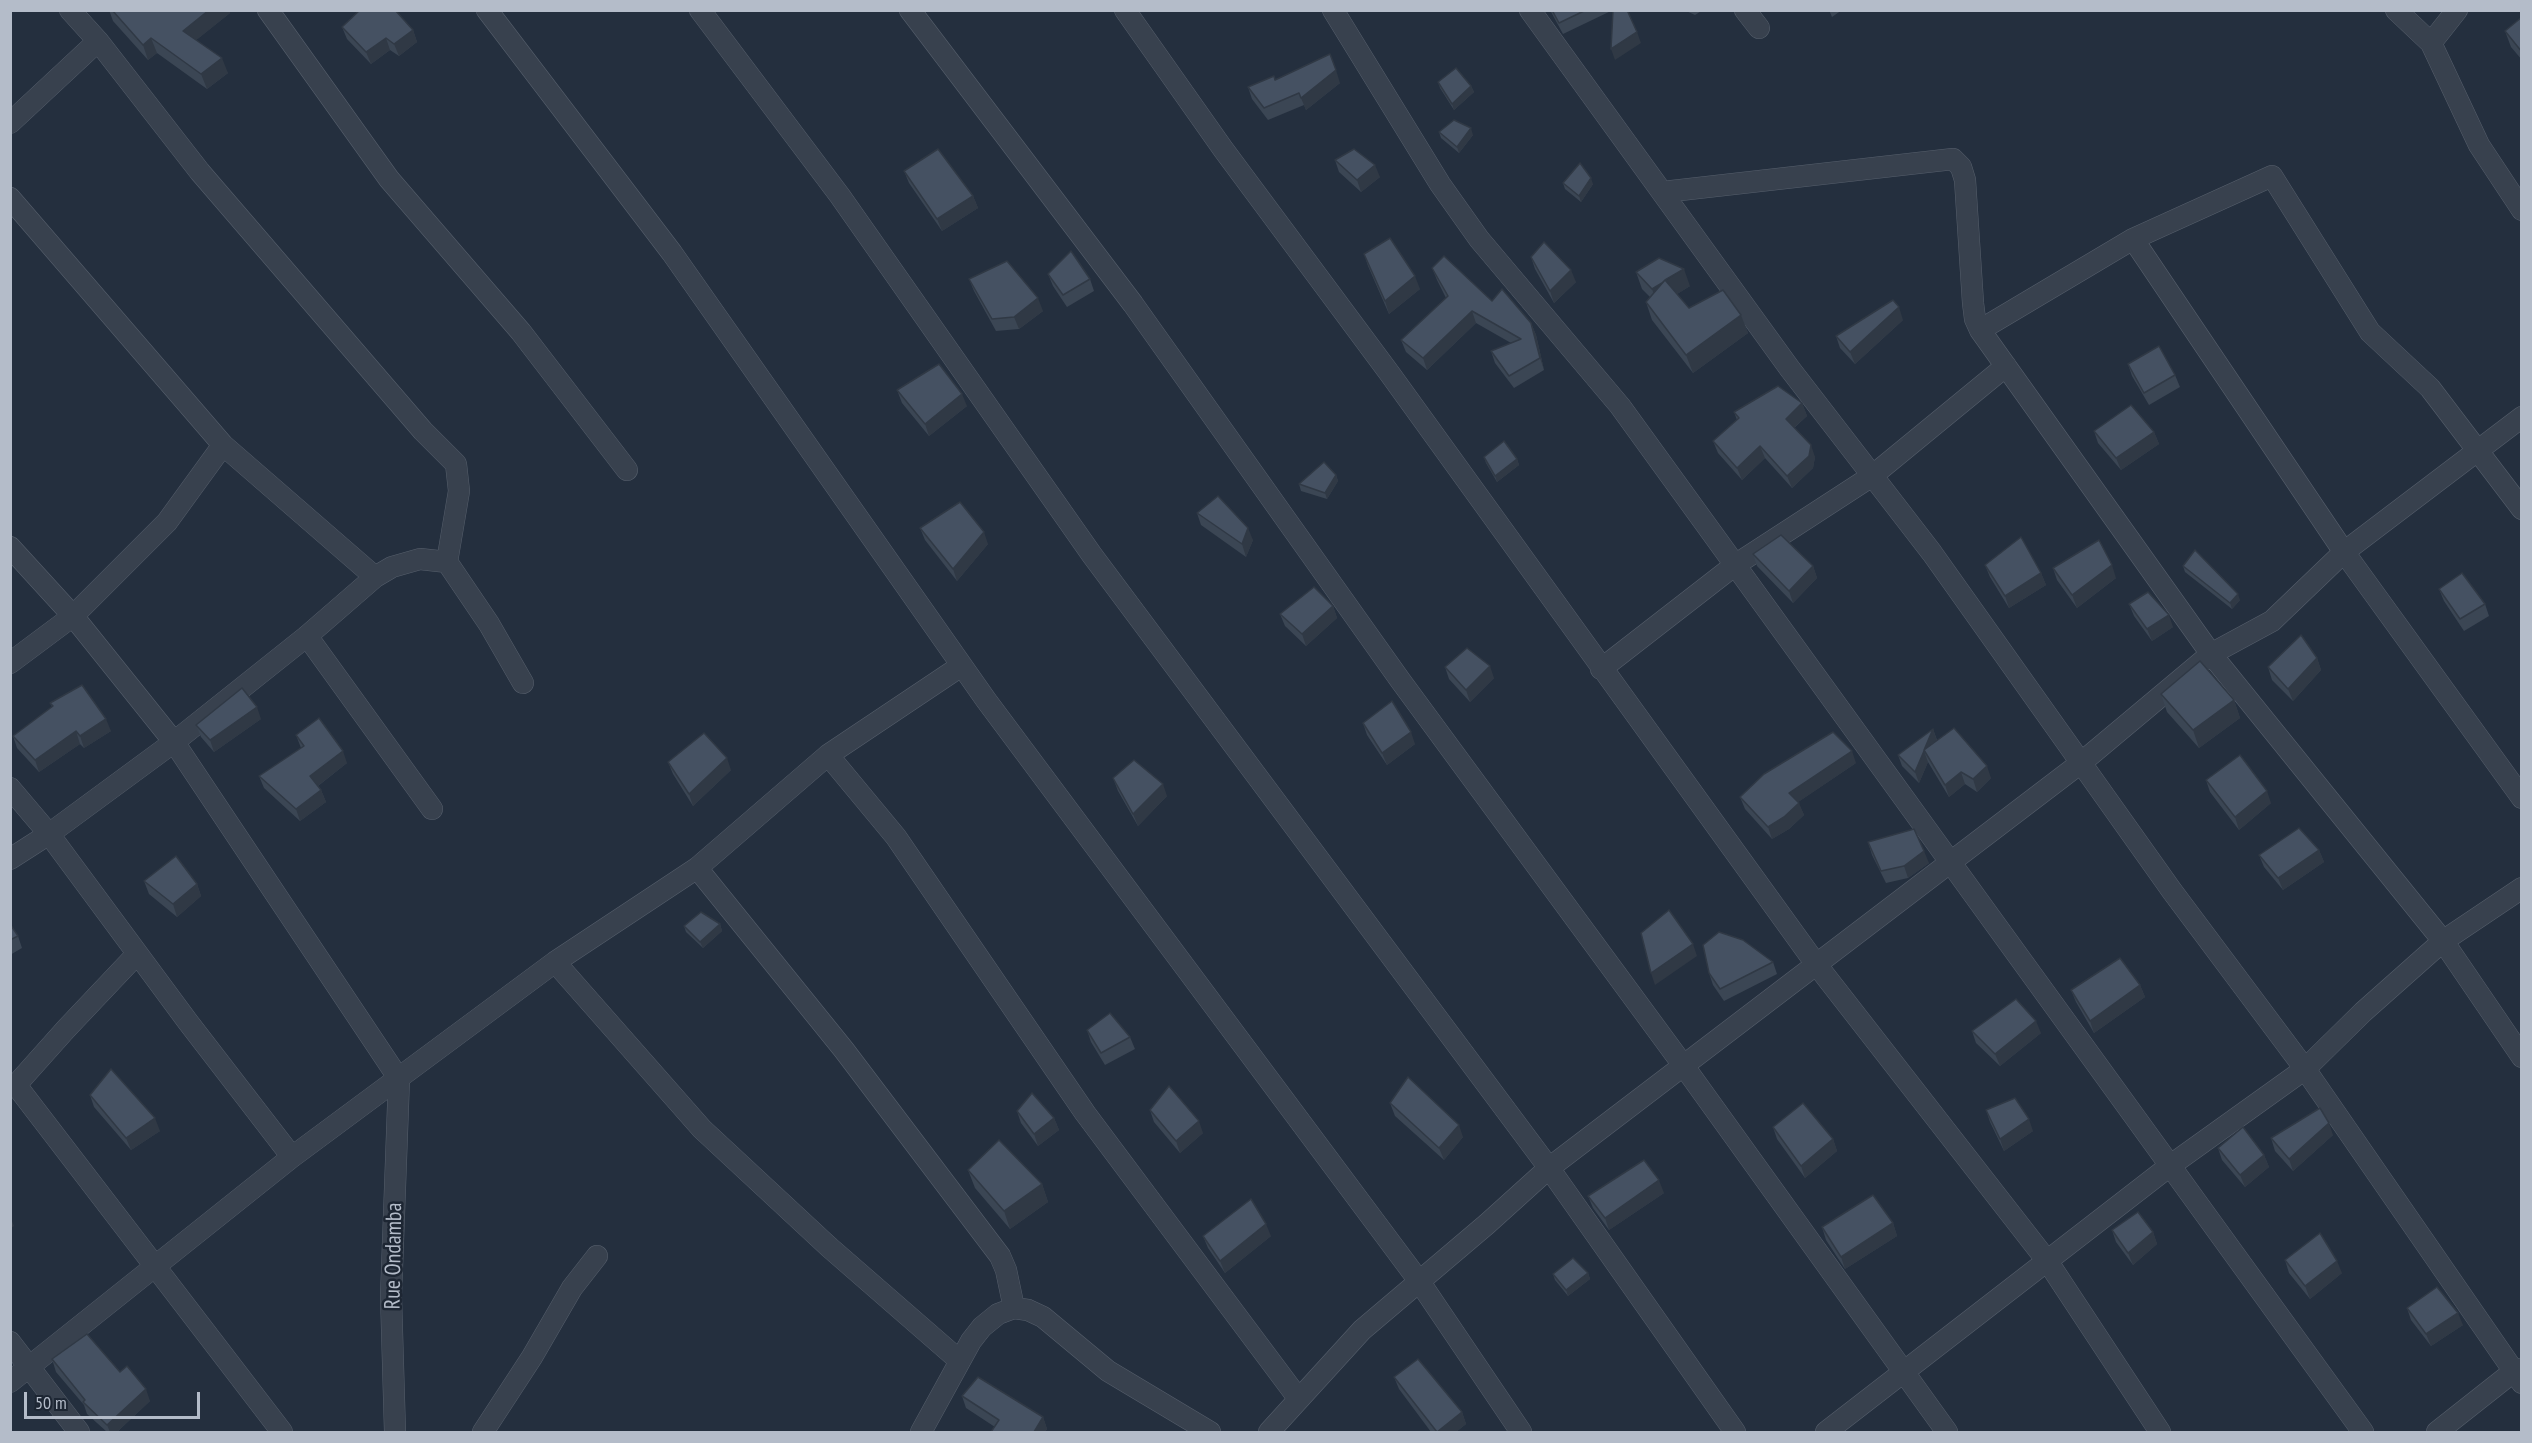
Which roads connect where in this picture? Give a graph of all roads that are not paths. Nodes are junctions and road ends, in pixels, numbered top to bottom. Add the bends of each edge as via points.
1 (70, 10) edge
2 (268, 10) edge
3 (487, 10) edge
4 (700, 10) edge
5 (910, 10) edge
6 (1125, 10) edge
7 (1333, 10) edge
8 (1530, 10) edge
9 (1745, 10) edge
10 (2396, 10) edge
11 (2457, 10) edge
12 (1759, 28) dead end
13 (98, 41) junction
14 (2431, 43) junction
15 (10, 123) edge
16 (1663, 192) junction
17 (10, 198) edge
18 (2522, 210) edge
19 (2133, 238) junction
20 (1980, 330) junction
21 (2006, 366) junction
22 (2522, 417) edge
23 (223, 445) junction
24 (2478, 449) junction
25 (627, 470) dead end
26 (1872, 476) junction
27 (2522, 509) edge
28 (10, 547) edge
29 (2344, 552) junction
30 (447, 562) junction
31 (1735, 565) junction
32 (375, 577) junction
33 (73, 616) junction
34 (307, 636) junction
35 (2211, 654) junction
36 (10, 663) edge
37 (961, 666) junction
38 (1601, 669) junction
39 (523, 683) dead end
40 (174, 742) junction
41 (828, 755) junction
42 (2082, 762) junction
43 (10, 788) edge
44 (2522, 798) edge
45 (432, 809) dead end
46 (48, 834) junction
47 (10, 859) edge
48 (1950, 861) junction
49 (697, 868) junction
50 (2522, 888) edge
51 (2443, 941) junction
52 (137, 954) junction
53 (555, 962) junction
54 (1816, 963) junction
55 (2522, 1057) edge
56 (1683, 1065) junction
57 (2305, 1069) junction
58 (399, 1079) junction
59 (13, 1086) edge
60 (291, 1157) junction
61 (2171, 1165) junction
62 (1548, 1168) junction
63 (597, 1256) dead end
64 (2048, 1262) junction
65 (156, 1264) junction
66 (1419, 1281) junction
67 (1014, 1308) junction
68 (10, 1342) edge
69 (960, 1361) junction
70 (30, 1366) junction
71 (1905, 1372) junction
72 (2519, 1375) edge
73 (10, 1382) edge
74 (1299, 1398) junction
75 (79, 1432) edge
76 (282, 1432) edge
77 (395, 1432) edge
78 (483, 1432) edge
79 (921, 1432) edge
80 (1210, 1432) edge
81 (1269, 1432) edge
82 (1521, 1432) edge
83 (1735, 1432) edge
84 (1826, 1432) edge
85 (1947, 1432) edge
86 (2160, 1432) edge
87 (2363, 1432) edge
88 (2437, 1432) edge

1 - 13 street
2 - 25 street via 389,179 521,332
3 - 37 street via 672,253
4 - 62 street via 840,196 1092,555
5 - 56 street via 1133,304 1400,680
6 - 38 street
7 - 31 street via 1440,184 1479,239 1620,406
8 - 16 street
9 - 12 street
10 - 14 street
11 - 14 street
13 - 15 street
13 - 30 street via 200,172 423,431 456,464 459,491
14 - 18 street via 2479,145
16 - 20 street via 1953,159 1965,180 1973,303
16 - 26 street
17 - 23 street
19 - 20 street
19 - 24 street via 2272,176 2370,332 2430,388
19 - 29 street
20 - 21 street
21 - 26 street
21 - 35 street
22 - 24 street
23 - 32 street
23 - 33 street via 167,522
24 - 27 street
24 - 29 street
26 - 31 street
26 - 42 street
28 - 33 street
29 - 35 street via 2272,621
29 - 44 street
30 - 32 street via 420,559
30 - 39 street
31 - 38 street
31 - 48 street
32 - 34 street
33 - 36 street
33 - 40 street
34 - 40 street
34 - 45 street
35 - 42 street
35 - 51 street
37 - 41 street
37 - 66 street
38 - 54 street
40 - 46 street
40 - 58 street
41 - 49 street
41 - 74 street via 896,837 1085,1113
42 - 48 street
42 - 57 street
43 - 46 street
46 - 47 street
46 - 52 street
48 - 54 street
48 - 61 street
49 - 53 street
49 - 67 street via 844,1050 1000,1256
50 - 51 street
51 - 55 street
51 - 57 street
52 - 59 street
52 - 60 street
53 - 58 street
53 - 69 street via 702,1129
54 - 56 street
54 - 64 street
56 - 62 street
56 - 71 street
57 - 61 street
57 - 72 street
58 - 60 street
58 - 77 street, Rue Ondamba via 391,1296
59 - 65 street
60 - 65 street
61 - 64 street
61 - 87 street
62 - 66 street
62 - 83 street
63 - 78 street via 572,1288
64 - 71 street
64 - 86 street
65 - 70 street
65 - 76 street
66 - 74 street via 1362,1330
66 - 82 street
67 - 69 street via 998,1314 982,1328
67 - 80 street via 1043,1317 1108,1371
68 - 70 street
69 - 79 street
70 - 73 street
70 - 75 street
71 - 84 street
71 - 85 street
72 - 88 street
74 - 81 street

